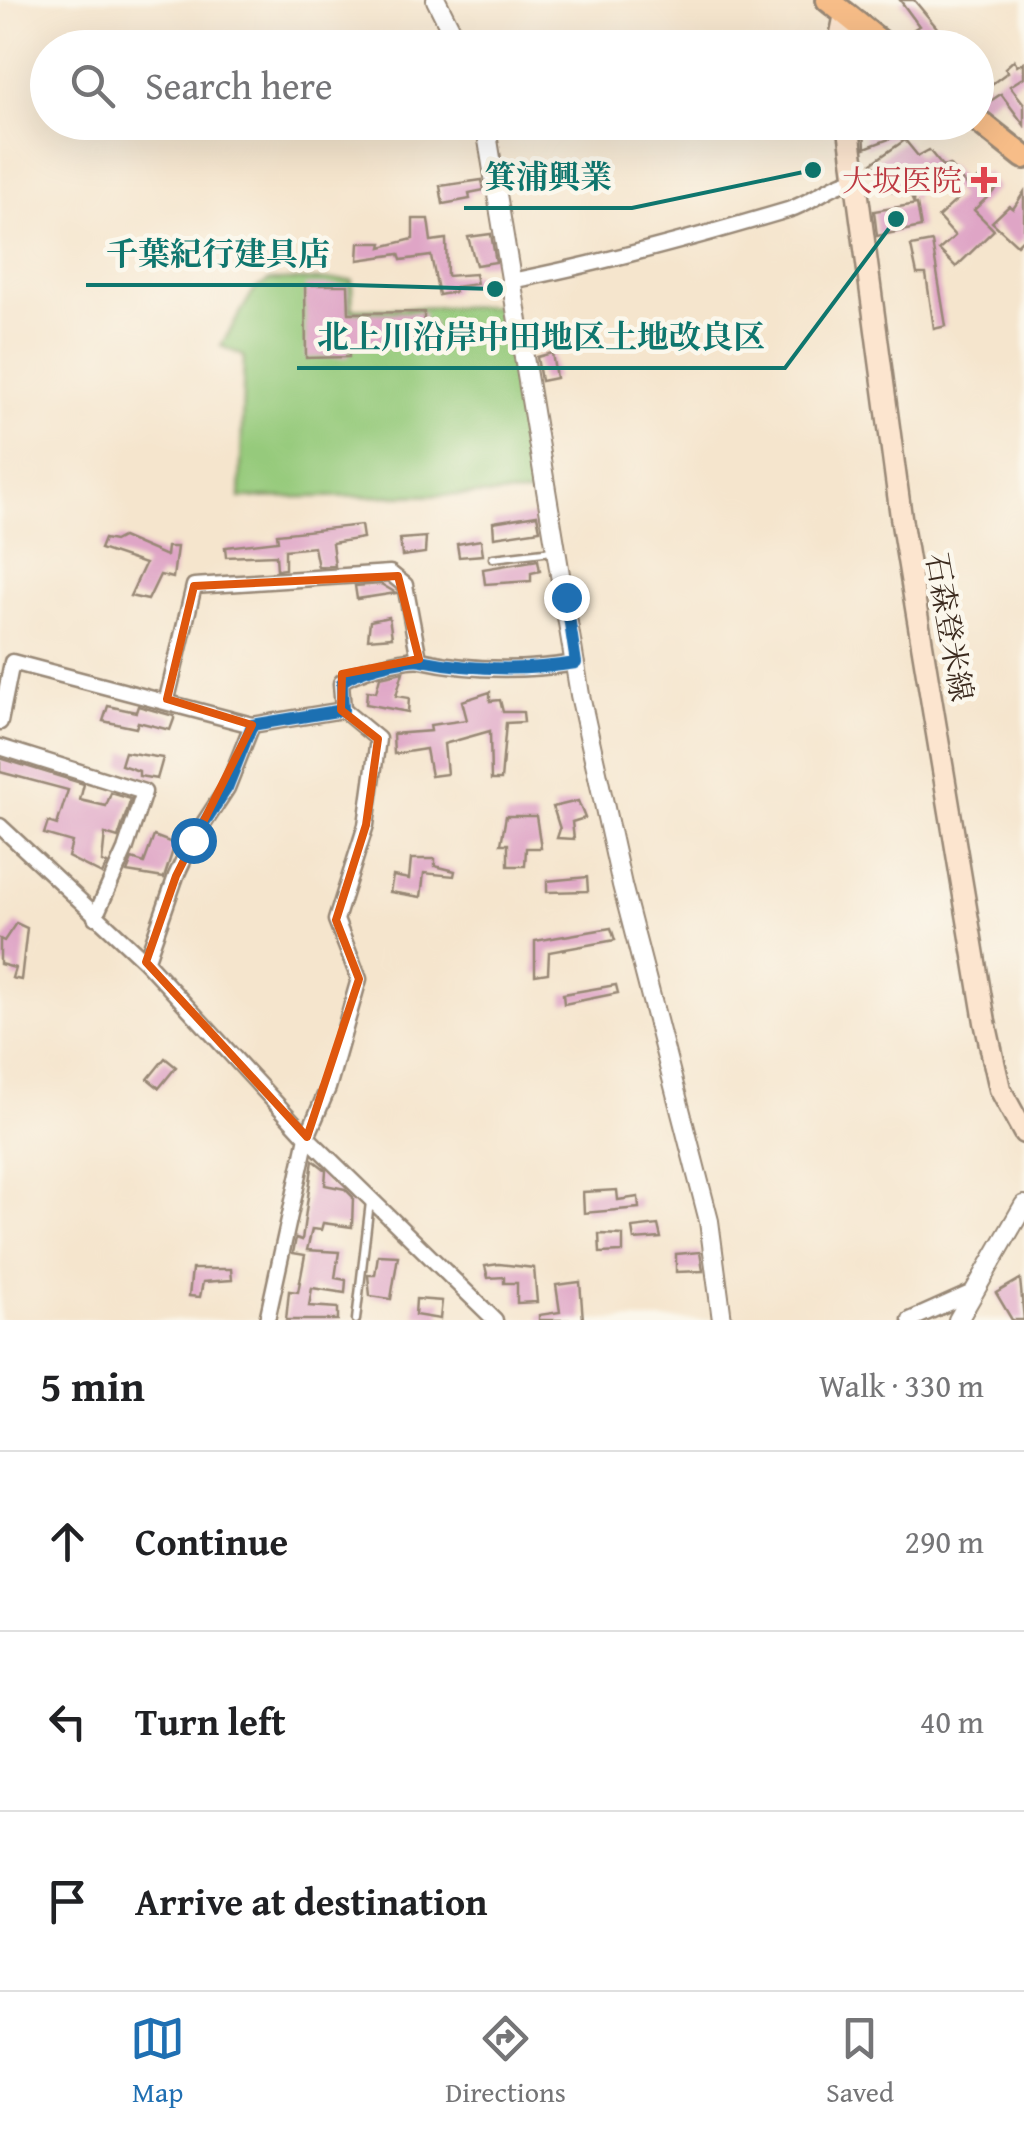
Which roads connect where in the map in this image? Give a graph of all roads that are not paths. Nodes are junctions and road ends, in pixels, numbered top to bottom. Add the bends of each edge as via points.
1 (436, 0) edge
2 (837, 7) edge
3 (451, 30) edge
4 (866, 30) edge
5 (994, 133) edge
6 (487, 140) edge
7 (851, 140) edge
8 (1024, 157) edge
9 (856, 178) junction
10 (511, 281) junction
11 (559, 550) junction
12 (494, 558) dead end
13 (419, 660) junction
14 (576, 663) junction
15 (167, 700) junction
16 (343, 710) junction
17 (0, 722) edge
18 (252, 725) junction
19 (0, 747) edge
20 (1, 830) edge
21 (96, 917) junction
22 (146, 962) junction
23 (1024, 1134) edge
24 (307, 1137) junction
25 (371, 1197) junction
26 (1024, 1205) edge
27 (976, 1290) junction
28 (267, 1320) edge
29 (356, 1320) edge
30 (495, 1320) edge
31 (722, 1320) edge
32 (910, 1320) edge
33 (958, 1320) edge

1 - 3 street
2 - 4 main road
5 - 8 main road
6 - 10 street
7 - 9 main road, 石森登米線
9 - 10 street via 776,214
9 - 23 main road, 石森登米線 via 902,524 984,1022 1000,1089
10 - 11 street
11 - 12 lane
11 - 14 street
13 - 14 street via 470,668
13 - 15 street via 406,586 390,572 194,586
13 - 16 street via 351,673 342,683
14 - 31 street via 622,885 713,1236
15 - 17 street via 12,662
15 - 18 street
16 - 18 street
16 - 24 street via 378,739 366,826 336,920 359,978
18 - 22 street via 227,788 176,876
19 - 21 street via 144,792
20 - 21 street
21 - 22 street
22 - 24 street
24 - 25 street
24 - 28 street
25 - 29 lane
25 - 30 street
26 - 27 street
27 - 32 street
27 - 33 street

